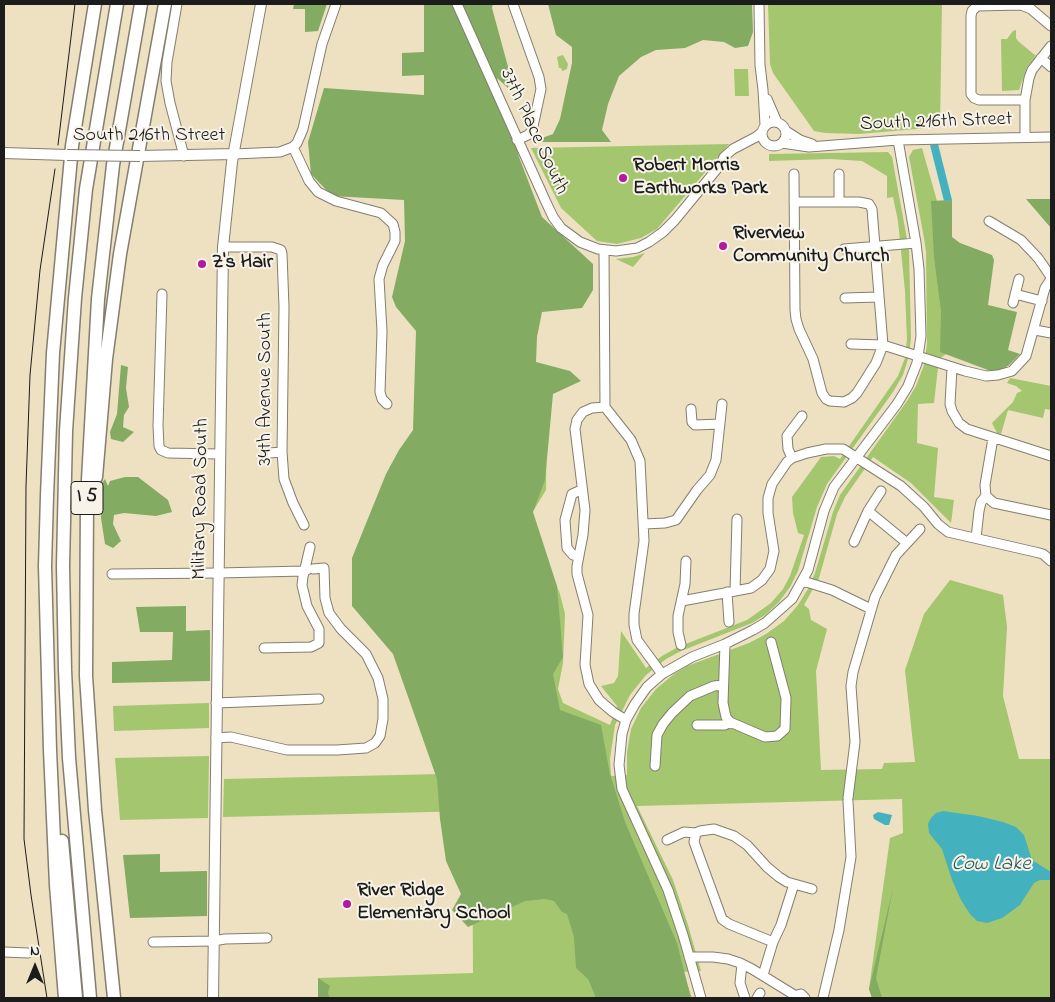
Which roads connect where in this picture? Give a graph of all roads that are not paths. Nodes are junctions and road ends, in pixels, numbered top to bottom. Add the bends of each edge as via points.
1 (95, 4) edge
2 (103, 4) edge
3 (117, 4) edge
4 (141, 4) edge
5 (165, 4) edge
6 (177, 4) edge
7 (261, 4) edge
8 (336, 4) edge
9 (457, 4) edge
10 (513, 4) edge
11 (759, 4) edge
12 (1051, 26) edge
13 (1051, 46) edge
14 (1041, 58) junction
15 (1051, 67) edge
16 (763, 90) junction
17 (1025, 100) junction
18 (777, 122) junction
19 (764, 128) junction
20 (786, 131) junction
21 (1051, 136) edge
22 (1025, 137) junction
23 (517, 140) junction
24 (898, 140) junction
25 (766, 142) junction
26 (782, 143) junction
27 (825, 146) junction
28 (293, 147) junction
29 (4, 154) edge
30 (234, 154) junction
31 (184, 156) junction
32 (723, 161) junction
33 (794, 174) dead end
34 (839, 174) dead end
35 (839, 201) junction
36 (794, 202) junction
37 (989, 221) dead end
38 (65, 231) junction
39 (916, 243) junction
40 (223, 247) junction
41 (876, 247) junction
42 (844, 249) dead end
43 (604, 250) junction
44 (1051, 278) edge
45 (1019, 279) dead end
46 (162, 294) dead end
47 (879, 297) junction
48 (846, 298) dead end
49 (1042, 301) junction
50 (1035, 330) junction
51 (1051, 333) edge
52 (851, 344) dead end
53 (883, 345) junction
54 (918, 356) junction
55 (952, 368) junction
56 (387, 404) dead end
57 (722, 404) dead end
58 (605, 408) junction
59 (691, 409) dead end
60 (802, 416) dead end
61 (720, 424) junction
62 (993, 438) junction
63 (282, 452) junction
64 (269, 453) dead end
65 (219, 454) junction
66 (856, 456) junction
67 (1051, 456) edge
68 (792, 458) junction
69 (581, 490) junction
70 (881, 491) dead end
71 (986, 496) junction
72 (868, 511) junction
73 (1051, 515) edge
74 (737, 519) dead end
75 (644, 524) junction
76 (304, 525) dead end
77 (920, 528) dead end
78 (976, 538) junction
79 (854, 542) dead end
80 (907, 544) junction
81 (310, 547) dead end
82 (579, 556) junction
83 (686, 561) dead end
84 (1051, 561) edge
85 (308, 570) junction
86 (218, 573) junction
87 (112, 574) dead end
88 (803, 581) junction
89 (731, 591) junction
90 (682, 601) junction
91 (85, 604) junction
92 (871, 609) junction
93 (46, 619) junction
94 (729, 622) dead end
95 (771, 642) dead end
96 (681, 645) dead end
97 (722, 645) junction
98 (264, 648) dead end
99 (662, 674) junction
100 (723, 683) junction
101 (319, 699) dead end
102 (216, 703) junction
103 (626, 720) junction
104 (730, 722) junction
105 (697, 725) dead end
106 (216, 738) junction
107 (654, 766) dead end
108 (696, 833) junction
109 (667, 840) dead end
110 (794, 884) junction
111 (812, 889) dead end
112 (267, 938) dead end
113 (213, 941) junction
114 (153, 942) dead end
115 (773, 942) junction
116 (4, 952) edge
117 (28, 953) dead end
118 (690, 957) junction
119 (742, 964) junction
120 (763, 975) junction
121 (114, 997) edge
122 (65, 998) edge
123 (76, 998) edge
124 (90, 998) edge
125 (213, 998) edge
126 (701, 998) edge
127 (745, 998) edge
128 (799, 998) edge
129 (823, 998) edge

1 - 38 highway via 72,146
2 - 38 highway via 77,144
3 - 124 highway, I 5 via 86,189 66,431 63,566 69,758
4 - 91 highway, I 5 via 113,165 98,299 88,461
5 - 91 highway via 120,254 104,386
6 - 31 street via 166,81
7 - 30 main road, Military Road South
8 - 28 street via 323,42 300,138
9 - 23 street, 37th Place South
10 - 23 street via 541,89 532,131
11 - 16 street
12 - 17 street via 1021,5 977,6 971,16 970,91 974,98
13 - 14 street
14 - 15 street
14 - 17 street via 1032,70
16 - 18 street
16 - 19 street
17 - 22 street
18 - 19 street via 771,122
18 - 20 street
19 - 25 street via 762,137
19 - 32 street via 756,137 733,149
20 - 26 street
20 - 27 street, South 216th Street via 800,140
21 - 22 street, South 216th Street
22 - 24 street, South 216th Street
23 - 43 street, 37th Place South via 553,217 580,242
24 - 27 street, South 216th Street
24 - 39 street
25 - 26 street via 773,146
25 - 32 street via 743,147
26 - 27 street, South 216th Street via 809,148
28 - 30 street, South 216th Street via 280,152
28 - 56 street via 318,192 336,201 381,213 395,228 395,241 383,264 380,279 380,392
29 - 31 main road, South 216th Street, bridge
30 - 31 main road, South 216th Street
30 - 40 main road, Military Road South
32 - 43 street, 37th Place South via 658,236 632,249
33 - 36 street
34 - 35 street
35 - 36 street
35 - 41 street via 871,206
36 - 53 street via 796,320 826,399 848,400 857,392 876,363
37 - 44 street via 1021,240
38 - 93 highway via 53,353
39 - 41 street
39 - 54 street via 921,336
40 - 63 street, 34th Avenue South via 267,247 280,250 283,258
40 - 65 main road, Military Road South
41 - 42 street
41 - 47 street
43 - 58 street
44 - 49 street
45 - 49 street via 1014,298
46 - 65 street via 158,442 161,450 168,453
47 - 48 street
47 - 53 street
49 - 50 street
50 - 51 street
50 - 55 street via 1026,356 1012,372 986,376
52 - 53 street
53 - 54 street
54 - 55 street
54 - 66 street via 903,395
55 - 62 street via 950,404 955,418 967,429
57 - 61 street
58 - 69 street via 592,408 577,420 575,429
58 - 75 street via 638,454
59 - 61 street via 692,422 696,425
60 - 68 street via 787,436
61 - 75 street via 712,472 679,518 670,523
62 - 67 street
62 - 71 street
63 - 64 street
63 - 76 street, 34th Avenue South via 284,479
65 - 86 main road, Military Road South
66 - 68 street via 838,448
66 - 78 street via 901,486 948,532
66 - 88 street via 829,497
68 - 89 street via 781,469 769,491 768,513 774,550 768,574 751,588
69 - 82 street via 585,510
69 - 82 street via 572,494 565,520 567,548
70 - 72 street
71 - 73 street via 994,503
71 - 78 street via 981,502
72 - 79 street
72 - 80 street
74 - 89 street
75 - 99 street via 634,625 637,640
77 - 80 street
78 - 84 street via 1043,554
80 - 92 street via 894,559
81 - 85 street
82 - 103 street via 577,574 588,615 586,676 599,700
83 - 90 street
85 - 86 street
85 - 98 street via 302,585 319,629 319,643 311,647
85 - 106 street via 324,568 329,613 373,666 384,699 380,736 372,746 287,750 231,737
86 - 87 street
86 - 102 main road, Military Road South
88 - 92 street via 832,590
88 - 97 street via 792,599 766,623
89 - 90 street
89 - 94 street
90 - 96 street via 678,623
91 - 121 highway, I 5 via 90,741
92 - 129 street via 851,680 855,742 848,800 851,857
93 - 122 highway via 56,885
93 - 123 highway
95 - 104 street via 786,698 785,729 777,736 765,737
97 - 99 street
97 - 100 street via 726,674
99 - 103 street via 639,697
100 - 104 street via 724,709
100 - 107 street via 690,696 667,718 657,735
101 - 102 street
102 - 106 main road, Military Road South
103 - 118 street via 619,752 622,790 668,890
104 - 105 street via 725,725
106 - 113 main road, Military Road South
108 - 109 street via 684,832
108 - 110 street via 714,829 734,836 767,867
108 - 115 street via 694,842 722,919
110 - 111 street
110 - 115 street
112 - 113 street
113 - 114 street
113 - 125 main road, Military Road South
115 - 120 street
116 - 117 street
118 - 119 street via 728,959
118 - 126 street
119 - 120 street
119 - 127 street via 740,983
120 - 128 street

